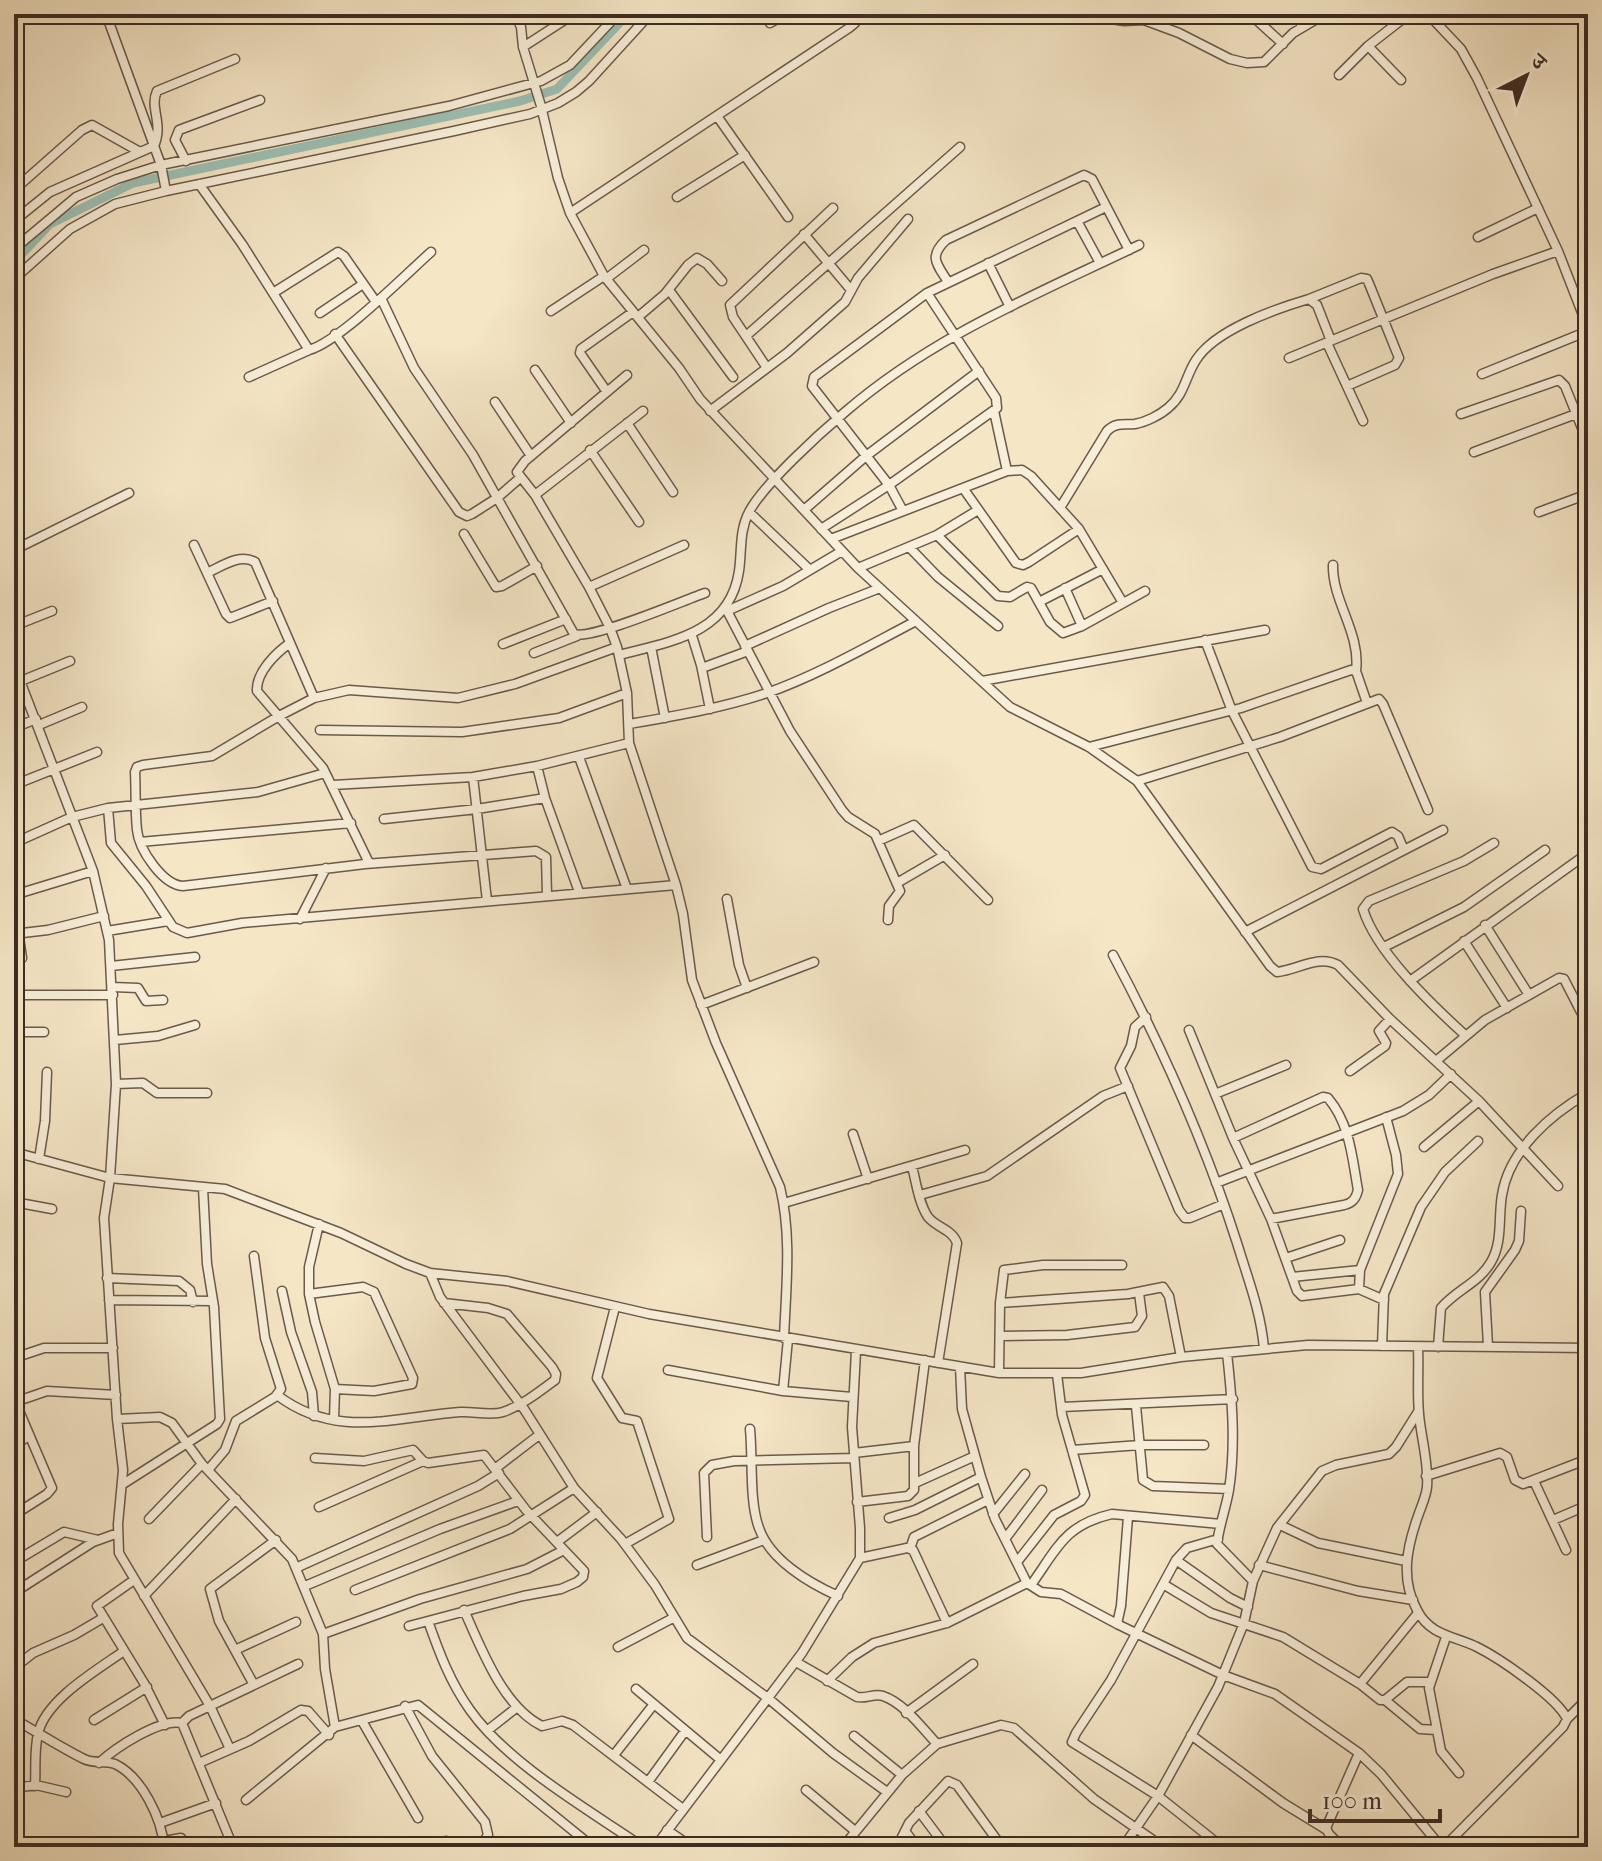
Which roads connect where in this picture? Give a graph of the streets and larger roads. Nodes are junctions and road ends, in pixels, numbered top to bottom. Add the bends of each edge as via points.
1 (106, 14) edge
2 (515, 14) edge
3 (574, 14) edge
4 (618, 14) edge
5 (650, 14) edge
6 (765, 14) edge
7 (786, 14) edge
8 (857, 14) edge
9 (1081, 14) edge
10 (1250, 14) edge
11 (1297, 14) edge
12 (1325, 14) edge
13 (1409, 14) edge
14 (1432, 15) edge
15 (1153, 18) edge
16 (1302, 27) junction
17 (1283, 44) junction
18 (1368, 46) junction
19 (523, 47) junction
20 (235, 59) dead end
21 (1339, 75) dead end
22 (1401, 80) dead end
23 (535, 85) junction
24 (260, 100) dead end
25 (542, 107) junction
26 (717, 116) junction
27 (154, 146) junction
28 (960, 147) dead end
29 (140, 152) junction
30 (745, 155) junction
31 (186, 161) junction
32 (162, 166) junction
33 (199, 184) junction
34 (15, 187) edge
35 (166, 188) junction
36 (677, 197) dead end
37 (1106, 207) junction
38 (833, 208) dead end
39 (1538, 208) junction
40 (570, 213) junction
41 (788, 217) dead end
42 (908, 219) dead end
43 (14, 221) edge
44 (1077, 221) junction
45 (804, 234) junction
46 (1478, 237) dead end
47 (1139, 245) dead end
48 (14, 249) edge
49 (644, 250) dead end
50 (1129, 250) junction
51 (1558, 251) junction
52 (431, 252) dead end
53 (988, 263) junction
54 (1100, 263) junction
55 (829, 264) junction
56 (605, 278) junction
57 (14, 279) edge
58 (722, 281) dead end
59 (948, 282) junction
60 (363, 284) junction
61 (669, 290) junction
62 (851, 290) junction
63 (273, 293) junction
64 (927, 293) junction
65 (1309, 299) junction
66 (378, 300) junction
67 (1010, 307) junction
68 (551, 311) dead end
69 (320, 313) dead end
70 (636, 314) junction
71 (1382, 320) junction
72 (1588, 329) edge
73 (335, 334) junction
74 (955, 334) junction
75 (746, 336) junction
76 (1329, 342) junction
77 (309, 350) junction
78 (1289, 358) dead end
79 (767, 368) junction
80 (535, 370) dead end
81 (979, 371) junction
82 (1482, 374) dead end
83 (627, 375) dead end
84 (249, 377) dead end
85 (733, 377) dead end
86 (1347, 386) junction
87 (607, 392) junction
88 (495, 402) dead end
89 (643, 411) dead end
90 (710, 411) junction
91 (994, 411) junction
92 (1461, 414) dead end
93 (1576, 414) junction
94 (837, 419) junction
95 (1363, 421) dead end
96 (571, 423) junction
97 (627, 423) junction
98 (1588, 443) edge
99 (590, 450) junction
100 (1474, 452) dead end
101 (531, 456) junction
102 (866, 456) junction
103 (1007, 471) junction
104 (521, 477) junction
105 (776, 479) junction
106 (889, 485) junction
107 (963, 488) junction
108 (673, 492) dead end
109 (129, 493) dead end
110 (1588, 494) edge
111 (535, 495) junction
112 (497, 498) junction
113 (1060, 508) junction
114 (804, 510) junction
115 (978, 510) junction
116 (903, 511) junction
117 (749, 512) junction
118 (1539, 512) dead end
119 (639, 522) dead end
120 (821, 529) junction
121 (1079, 529) junction
122 (464, 534) dead end
123 (937, 535) junction
124 (831, 539) junction
125 (194, 545) dead end
126 (684, 545) dead end
127 (910, 548) junction
128 (14, 550) edge
129 (842, 551) junction
130 (1333, 565) dead end
131 (537, 566) junction
132 (858, 568) junction
133 (1103, 569) junction
134 (810, 570) junction
135 (207, 573) junction
136 (589, 587) junction
137 (880, 588) junction
138 (1065, 588) junction
139 (1145, 591) dead end
140 (705, 593) dead end
141 (273, 601) junction
142 (1039, 602) junction
143 (1123, 603) junction
144 (726, 609) junction
145 (52, 611) dead end
146 (566, 619) junction
147 (916, 621) junction
148 (14, 626) edge
149 (998, 626) dead end
150 (1082, 626) junction
151 (610, 628) junction
152 (1265, 630) dead end
153 (577, 636) junction
154 (692, 636) junction
155 (1205, 640) junction
156 (290, 643) junction
157 (503, 644) dead end
158 (651, 647) junction
159 (746, 648) junction
160 (618, 651) junction
161 (534, 653) dead end
162 (70, 661) dead end
163 (14, 665) edge
164 (702, 668) junction
165 (1356, 671) junction
166 (21, 681) junction
167 (982, 681) junction
168 (768, 692) junction
169 (627, 693) junction
170 (314, 698) junction
171 (1367, 703) junction
172 (82, 707) dead end
173 (710, 709) junction
174 (1232, 711) junction
175 (279, 716) junction
176 (665, 718) junction
177 (38, 722) junction
178 (629, 724) junction
179 (14, 728) edge
180 (320, 730) dead end
181 (629, 743) junction
182 (1089, 747) junction
183 (1250, 748) junction
184 (97, 752) dead end
185 (579, 757) junction
186 (537, 766) junction
187 (54, 768) junction
188 (325, 773) junction
189 (473, 777) junction
190 (1137, 781) junction
191 (14, 785) edge
192 (333, 785) junction
193 (545, 798) junction
194 (137, 806) junction
195 (108, 808) junction
196 (477, 809) junction
197 (1428, 810) dead end
198 (72, 817) junction
199 (384, 819) dead end
200 (351, 823) junction
201 (1443, 830) dead end
202 (878, 841) junction
203 (140, 842) junction
204 (14, 843) edge
205 (1494, 843) dead end
206 (1404, 850) junction
207 (1545, 850) dead end
208 (1588, 853) edge
209 (945, 855) junction
210 (481, 856) junction
211 (369, 863) junction
212 (326, 868) junction
213 (93, 871) junction
214 (897, 883) junction
215 (676, 885) junction
216 (627, 889) junction
217 (579, 892) junction
218 (14, 895) edge
219 (547, 895) junction
220 (727, 899) dead end
221 (988, 900) dead end
222 (487, 901) junction
223 (14, 903) edge
224 (104, 916) junction
225 (300, 919) junction
226 (888, 920) dead end
227 (168, 921) junction
228 (1485, 925) junction
229 (107, 931) junction
230 (1245, 932) junction
231 (17, 934) edge
232 (1464, 941) junction
233 (1384, 947) junction
234 (1113, 955) dead end
235 (195, 957) dead end
236 (22, 958) dead end
237 (814, 962) dead end
238 (111, 966) junction
239 (1410, 981) junction
240 (747, 988) junction
241 (113, 991) junction
242 (14, 995) edge
243 (1529, 995) junction
244 (163, 1000) dead end
245 (701, 1005) junction
246 (1507, 1008) junction
247 (1581, 1012) dead end
248 (1146, 1017) junction
249 (1390, 1019) junction
250 (195, 1025) dead end
251 (1189, 1030) dead end
252 (14, 1032) edge
253 (44, 1032) dead end
254 (1465, 1035) junction
255 (115, 1040) junction
256 (1436, 1061) junction
257 (1286, 1065) dead end
258 (1350, 1071) dead end
259 (47, 1072) dead end
260 (1451, 1074) junction
261 (116, 1084) junction
262 (1128, 1086) junction
263 (207, 1093) dead end
264 (1588, 1093) edge
265 (1215, 1094) junction
266 (1479, 1101) junction
267 (1386, 1117) junction
268 (1348, 1133) junction
269 (853, 1134) dead end
270 (1233, 1138) junction
271 (1478, 1141) dead end
272 (1424, 1147) dead end
273 (965, 1150) dead end
274 (1521, 1150) junction
275 (14, 1152) edge
276 (39, 1159) junction
277 (912, 1166) junction
278 (1250, 1172) junction
279 (110, 1178) junction
280 (868, 1179) junction
281 (1216, 1183) junction
282 (1558, 1186) dead end
283 (203, 1188) junction
284 (920, 1195) junction
285 (14, 1202) edge
286 (784, 1203) junction
287 (1224, 1204) junction
288 (52, 1209) dead end
289 (1521, 1211) dead end
290 (1271, 1219) junction
291 (319, 1224) junction
292 (1340, 1240) dead end
293 (254, 1256) dead end
294 (1286, 1258) junction
295 (1122, 1265) dead end
296 (1360, 1270) junction
297 (430, 1273) junction
298 (1292, 1277) junction
299 (107, 1278) junction
300 (1359, 1289) junction
301 (282, 1291) dead end
302 (1139, 1293) junction
303 (309, 1294) junction
304 (109, 1300) junction
305 (1384, 1300) junction
306 (213, 1301) junction
307 (193, 1302) junction
308 (444, 1303) junction
309 (1000, 1303) junction
310 (615, 1307) junction
311 (1000, 1336) junction
312 (786, 1338) junction
313 (1382, 1346) junction
314 (1488, 1346) junction
315 (1418, 1347) junction
316 (1438, 1347) junction
317 (113, 1348) junction
318 (1588, 1348) edge
319 (1264, 1349) junction
320 (856, 1351) junction
321 (1227, 1353) junction
322 (1181, 1357) junction
323 (14, 1358) edge
324 (925, 1360) junction
325 (938, 1363) junction
326 (960, 1367) junction
327 (668, 1370) dead end
328 (999, 1373) junction
329 (1057, 1374) junction
330 (335, 1389) junction
331 (783, 1391) junction
332 (116, 1395) junction
333 (277, 1395) junction
334 (852, 1397) junction
335 (1233, 1399) junction
336 (14, 1400) edge
337 (520, 1404) junction
338 (1136, 1406) junction
339 (1062, 1407) junction
340 (1419, 1410) junction
341 (314, 1416) junction
342 (117, 1419) junction
343 (334, 1419) junction
344 (750, 1429) dead end
345 (539, 1435) junction
346 (29, 1436) junction
347 (186, 1443) junction
348 (14, 1445) edge
349 (1140, 1445) junction
350 (1204, 1445) dead end
351 (914, 1446) junction
352 (1072, 1450) junction
353 (854, 1456) junction
354 (975, 1456) junction
355 (315, 1458) dead end
356 (1588, 1459) edge
357 (423, 1461) junction
358 (753, 1461) junction
359 (205, 1467) junction
360 (498, 1470) junction
361 (1025, 1474) dead end
362 (1426, 1476) junction
363 (981, 1477) junction
364 (1534, 1481) junction
365 (915, 1483) junction
366 (123, 1484) junction
367 (574, 1488) junction
368 (1229, 1489) junction
369 (1042, 1490) dead end
370 (236, 1499) junction
371 (988, 1500) junction
372 (518, 1501) junction
373 (857, 1502) junction
374 (1588, 1505) edge
375 (319, 1507) dead end
376 (597, 1512) junction
377 (993, 1514) junction
378 (14, 1515) edge
379 (532, 1517) junction
380 (1128, 1517) junction
381 (889, 1518) dead end
382 (149, 1519) dead end
383 (1553, 1520) junction
384 (1221, 1524) junction
385 (1280, 1525) junction
386 (118, 1533) junction
387 (707, 1537) dead end
388 (1005, 1539) junction
389 (1218, 1539) junction
390 (98, 1540) junction
391 (276, 1540) junction
392 (764, 1540) junction
393 (625, 1544) junction
394 (560, 1546) junction
395 (910, 1549) junction
396 (1566, 1550) dead end
397 (860, 1558) junction
398 (1176, 1560) junction
399 (1406, 1561) junction
400 (14, 1562) edge
401 (1017, 1562) junction
402 (697, 1565) dead end
403 (1259, 1565) junction
404 (298, 1567) junction
405 (134, 1580) junction
406 (1253, 1581) junction
407 (1029, 1584) junction
408 (1163, 1584) junction
409 (305, 1586) junction
410 (355, 1590) dead end
411 (15, 1592) edge
412 (144, 1596) junction
413 (838, 1596) junction
414 (1413, 1600) junction
415 (1248, 1607) junction
416 (464, 1610) junction
417 (1418, 1613) junction
418 (103, 1618) junction
419 (673, 1618) junction
420 (428, 1621) junction
421 (296, 1622) dead end
422 (947, 1623) junction
423 (1244, 1623) junction
424 (1117, 1624) junction
425 (409, 1626) dead end
426 (1136, 1633) junction
427 (323, 1634) junction
428 (1446, 1637) junction
429 (618, 1647) dead end
430 (235, 1650) junction
431 (124, 1651) junction
432 (796, 1662) junction
433 (298, 1664) dead end
434 (973, 1664) dead end
435 (14, 1668) edge
436 (1223, 1675) junction
437 (827, 1681) junction
438 (1431, 1682) junction
439 (1360, 1684) junction
440 (254, 1685) junction
441 (147, 1687) junction
442 (636, 1689) dead end
443 (1588, 1698) edge
444 (769, 1699) junction
445 (1385, 1700) junction
446 (654, 1704) junction
447 (210, 1706) junction
448 (405, 1706) junction
449 (516, 1708) junction
450 (906, 1713) junction
451 (14, 1719) edge
452 (1567, 1719) junction
453 (94, 1720) dead end
454 (362, 1721) junction
455 (182, 1723) junction
456 (165, 1725) junction
457 (488, 1730) junction
458 (1436, 1730) junction
459 (332, 1731) junction
460 (685, 1731) junction
461 (38, 1732) junction
462 (1191, 1735) junction
463 (854, 1736) dead end
464 (937, 1744) junction
465 (230, 1749) junction
466 (1359, 1753) junction
467 (614, 1755) junction
468 (721, 1760) junction
469 (99, 1763) junction
470 (199, 1763) junction
471 (1459, 1773) dead end
472 (902, 1775) junction
473 (648, 1782) junction
474 (35, 1786) junction
475 (14, 1788) edge
476 (806, 1790) dead end
477 (66, 1792) dead end
478 (887, 1792) junction
479 (1158, 1796) junction
480 (246, 1800) dead end
481 (216, 1803) junction
482 (683, 1809) junction
483 (919, 1811) junction
484 (418, 1818) dead end
485 (160, 1823) junction
486 (1137, 1827) junction
487 (667, 1830) junction
488 (1327, 1830) junction
489 (855, 1831) junction
490 (905, 1831) junction
491 (583, 1839) junction
492 (164, 1844) edge
493 (188, 1847) edge
494 (233, 1847) edge
495 (437, 1847) edge
496 (454, 1847) edge
497 (480, 1847) edge
498 (576, 1847) edge
499 (593, 1847) edge
500 (643, 1847) edge
501 (655, 1847) edge
502 (692, 1847) edge
503 (843, 1847) edge
504 (897, 1847) edge
505 (917, 1847) edge
506 (946, 1847) edge
507 (1002, 1847) edge
508 (1123, 1847) edge
509 (1163, 1847) edge
510 (1222, 1847) edge
511 (1342, 1847) edge
512 (1442, 1847) edge

1 - 27 street
2 - 19 street
3 - 19 street
4 - 23 street via 570,65
5 - 25 street via 576,92
6 - 7 street via 770,23
8 - 26 street via 849,28
9 - 15 street via 1115,20
10 - 17 street
11 - 16 street
12 - 16 street
13 - 18 street
14 - 39 street via 1461,49
15 - 17 street via 1247,63 1264,62
16 - 17 street
18 - 21 street
18 - 22 street
19 - 23 street
20 - 27 street via 157,91 159,133
23 - 25 street
23 - 31 street
24 - 31 street via 179,130 175,140
25 - 33 street via 454,131
25 - 40 street
26 - 30 street
26 - 40 street
27 - 29 street
27 - 32 street
28 - 55 street
29 - 34 street via 92,125
29 - 43 street via 50,192
30 - 36 street
30 - 41 street
31 - 32 street
32 - 35 street
32 - 48 street via 76,197
33 - 35 street
33 - 63 street
35 - 57 street via 86,218
37 - 44 street
37 - 50 street
37 - 59 street via 1092,179 1084,175 956,234 935,252
38 - 45 street
39 - 46 street
39 - 51 street
40 - 56 street
42 - 62 street
44 - 53 street
44 - 54 street
45 - 55 street
45 - 75 street via 730,305
47 - 50 street
49 - 56 street
50 - 54 street
51 - 71 street
51 - 72 street
52 - 66 street
53 - 59 street
53 - 67 street
54 - 67 street
55 - 62 street
55 - 75 street
56 - 68 street
56 - 70 street
58 - 61 street via 697,258
59 - 64 street
60 - 63 street via 338,252
60 - 66 street
60 - 69 street
61 - 70 street
61 - 85 street
62 - 79 street via 845,302
63 - 77 street
64 - 74 street
64 - 94 street via 814,377 812,386
65 - 71 street via 1364,277
65 - 76 street via 1317,305
65 - 113 street via 1217,338 1197,358 1183,392 1170,406 1142,422 1112,425
66 - 73 street
66 - 112 street via 414,368
67 - 74 street
70 - 87 street via 581,349
70 - 90 street
71 - 76 street
71 - 86 street via 1398,362
72 - 82 street
73 - 77 street
73 - 112 street via 459,512 467,516
74 - 81 street
74 - 94 street
75 - 79 street
76 - 78 street
76 - 86 street
77 - 84 street
79 - 90 street
80 - 96 street
81 - 91 street via 999,403
81 - 102 street
83 - 87 street
86 - 95 street
87 - 96 street
88 - 101 street
89 - 97 street
90 - 105 street
91 - 103 street
91 - 106 street
92 - 93 street via 1559,380
93 - 98 street
93 - 100 street
94 - 102 street
94 - 105 street
96 - 101 street
97 - 99 street
97 - 108 street
99 - 111 street
99 - 119 street
101 - 104 street via 517,470
102 - 106 street
102 - 114 street
103 - 107 street
103 - 113 street via 1022,470 1031,476
104 - 111 street
104 - 112 street
105 - 114 street
105 - 117 street
106 - 116 street
106 - 120 street
107 - 115 street
107 - 116 street
109 - 128 street
110 - 118 street
111 - 136 street
112 - 131 street
113 - 121 street
114 - 120 street
115 - 121 street via 1010,557 1023,565
115 - 123 street
116 - 124 street
117 - 134 street
117 - 144 street via 741,532 738,578
120 - 124 street
121 - 133 street
122 - 131 street via 496,587
123 - 127 street
123 - 142 street via 998,596 1010,597 1027,587
124 - 129 street
125 - 135 street
126 - 136 street
127 - 132 street
127 - 149 street
129 - 132 street
129 - 134 street
130 - 165 street via 1356,651
131 - 146 street
132 - 137 street
133 - 138 street
133 - 143 street
134 - 144 street
135 - 141 street via 248,558 255,562
135 - 141 street via 230,618
136 - 151 street
137 - 147 street
137 - 159 street
138 - 142 street
138 - 150 street
139 - 143 street
140 - 151 street
141 - 156 street
142 - 150 street via 1059,632
143 - 150 street
144 - 154 street
144 - 159 street
145 - 148 street
146 - 153 street
146 - 157 street
147 - 167 street
147 - 168 street
151 - 153 street
151 - 160 street
152 - 155 street
153 - 161 street
154 - 158 street
154 - 164 street
155 - 167 street
155 - 174 street
156 - 170 street
156 - 175 street via 273,657 256,687
158 - 160 street
158 - 176 street
159 - 164 street
159 - 168 street
160 - 169 street
160 - 170 street via 458,698 349,690
162 - 166 street
163 - 166 street
164 - 173 street
165 - 171 street
165 - 174 street
166 - 177 street
167 - 182 street via 1024,716
168 - 173 street
168 - 202 street via 842,810
169 - 178 street
169 - 180 street via 559,718 462,732
170 - 175 street
171 - 183 street
171 - 197 street via 1379,699 1383,704
172 - 177 street
173 - 176 street
174 - 182 street
174 - 183 street
175 - 188 street
175 - 194 street via 212,756 137,767
176 - 178 street
177 - 179 street
177 - 187 street
178 - 181 street
181 - 185 street
181 - 215 street
182 - 190 street
183 - 190 street
183 - 206 street via 1316,870 1392,832
184 - 187 street
185 - 186 street
185 - 216 street
186 - 189 street
186 - 193 street
187 - 191 street
187 - 198 street
188 - 192 street
188 - 194 street via 258,792
189 - 192 street
189 - 196 street
190 - 230 street
192 - 200 street
193 - 196 street
193 - 217 street
194 - 195 street
194 - 203 street
195 - 198 street
195 - 227 street via 111,843
196 - 199 street
196 - 210 street
198 - 204 street
198 - 213 street
200 - 203 street
200 - 211 street
201 - 206 street
202 - 209 street via 914,825
202 - 214 street
203 - 212 street via 163,878 177,886
205 - 233 street via 1365,904 1364,913
206 - 230 street
207 - 233 street via 1464,907
208 - 228 street
209 - 214 street
209 - 221 street
210 - 211 street
210 - 219 street via 541,852
210 - 222 street
211 - 212 street
212 - 225 street
213 - 218 street
213 - 224 street
214 - 226 street via 900,892 889,906
215 - 216 street
215 - 245 street
216 - 217 street
217 - 219 street
219 - 222 street
220 - 240 street
222 - 225 street
223 - 231 street
224 - 229 street
224 - 231 street
225 - 227 street via 187,933
227 - 229 street
228 - 232 street
228 - 243 street
229 - 238 street
230 - 249 street via 1277,972 1319,961 1338,965
231 - 236 street
232 - 239 street
232 - 246 street
233 - 239 street
234 - 248 street
235 - 238 street
237 - 240 street
238 - 241 street
239 - 254 street
240 - 245 street
241 - 242 street
241 - 244 street via 138,988 146,1001
241 - 255 street
243 - 246 street
243 - 247 street via 1562,977
245 - 286 street
246 - 254 street
248 - 262 street via 1135,1027 1120,1065
248 - 281 street
249 - 256 street
249 - 258 street via 1379,1031 1385,1046
250 - 255 street
251 - 265 street
252 - 253 street
254 - 256 street
255 - 261 street
256 - 260 street
257 - 265 street
259 - 276 street
260 - 266 street
260 - 267 street via 1416,1105
261 - 263 street via 143,1083 157,1093
261 - 279 street
262 - 284 street via 1103,1096 987,1176
262 - 287 street via 1181,1214 1190,1218
264 - 274 street via 1556,1114
265 - 270 street
266 - 272 street
266 - 274 street
267 - 268 street
267 - 296 street via 1398,1174
268 - 270 street via 1323,1097
268 - 278 street
268 - 290 street via 1358,1190 1351,1203
269 - 280 street
270 - 278 street
271 - 305 street via 1429,1193
273 - 277 street
274 - 282 street
274 - 316 street via 1502,1192 1496,1252 1472,1285 1441,1308
275 - 276 street
276 - 279 street
277 - 280 street
277 - 284 street
278 - 281 street
278 - 290 street
279 - 283 street
279 - 299 street via 104,1218
280 - 286 street
281 - 287 street
283 - 291 street via 225,1189
283 - 306 street
284 - 325 street via 929,1218 957,1243
285 - 288 street
286 - 312 street
287 - 319 street via 1259,1309
289 - 314 street via 1515,1250 1485,1292
290 - 294 street
291 - 297 street
291 - 303 street
292 - 294 street
293 - 333 street via 265,1338 281,1389
294 - 298 street
295 - 309 street via 1006,1268
296 - 298 street
296 - 300 street
297 - 308 street
297 - 310 street via 507,1281
298 - 300 street via 1305,1297
299 - 304 street
299 - 307 street via 179,1281 187,1285
300 - 305 street
301 - 341 street via 312,1392
302 - 309 street
302 - 311 street via 1142,1316 1135,1327
302 - 322 street via 1158,1286 1168,1291
303 - 330 street
303 - 330 street via 363,1287 374,1292 413,1378 412,1384 374,1391
304 - 307 street
304 - 317 street
305 - 313 street
306 - 307 street
306 - 347 street via 220,1419
308 - 337 street
308 - 337 street via 507,1314 555,1371 555,1380
309 - 311 street
310 - 312 street
310 - 393 street via 597,1378 622,1418 637,1421 669,1519
311 - 328 street
312 - 320 street
312 - 331 street
313 - 315 street
313 - 319 street
314 - 316 street
314 - 318 street
315 - 316 street
315 - 340 street
317 - 323 street via 54,1347
317 - 332 street
319 - 321 street
320 - 324 street
320 - 334 street
321 - 322 street
321 - 335 street
322 - 329 street
324 - 325 street
324 - 351 street
325 - 326 street
326 - 328 street
326 - 354 street via 962,1409
327 - 331 street
328 - 329 street
329 - 339 street
330 - 343 street
331 - 334 street
332 - 336 street via 47,1391
332 - 342 street
333 - 341 street
333 - 359 street via 236,1421 225,1450
334 - 353 street
335 - 338 street
335 - 368 street
336 - 346 street
337 - 343 street via 499,1413 464,1412 389,1423
337 - 345 street
338 - 339 street
338 - 349 street
339 - 352 street
340 - 362 street
340 - 385 street via 1392,1452 1322,1471
341 - 343 street
342 - 347 street via 160,1417 172,1423
342 - 366 street
344 - 358 street
345 - 360 street
345 - 367 street
346 - 348 street
346 - 378 street via 52,1488
347 - 359 street
347 - 366 street
349 - 350 street
349 - 352 street
349 - 368 street via 1143,1480 1149,1486
351 - 353 street
351 - 365 street
352 - 401 street via 1084,1498 1054,1515
353 - 358 street
353 - 373 street
354 - 363 street
354 - 365 street
355 - 357 street via 364,1461 413,1450
356 - 364 street
357 - 360 street via 482,1455
357 - 375 street
358 - 387 street via 706,1469
358 - 392 street via 755,1512
359 - 370 street
359 - 382 street
360 - 372 street
360 - 404 street via 478,1486
361 - 377 street
362 - 364 street via 1500,1453 1507,1457 1517,1482
362 - 399 street
363 - 371 street
363 - 381 street
364 - 383 street
365 - 373 street via 908,1496
366 - 386 street
367 - 376 street
367 - 379 street
368 - 384 street
369 - 388 street
370 - 391 street
370 - 412 street
371 - 377 street
371 - 395 street via 914,1537
372 - 379 street
372 - 409 street
373 - 397 street
374 - 383 street
376 - 393 street
376 - 394 street
377 - 388 street
379 - 394 street
379 - 410 street
380 - 384 street
380 - 407 street via 1112,1514 1075,1527
380 - 424 street
383 - 396 street
384 - 389 street
385 - 399 street via 1318,1543
385 - 403 street
386 - 390 street
386 - 405 street via 120,1557
388 - 401 street
389 - 398 street via 1187,1548
389 - 406 street via 1220,1548
390 - 400 street via 64,1532
390 - 411 street
391 - 404 street
391 - 430 street via 210,1589
392 - 402 street
392 - 413 street via 806,1581
393 - 419 street
394 - 416 street via 584,1574 570,1586
394 - 427 street via 527,1569
395 - 397 street
395 - 422 street
397 - 413 street
398 - 408 street
398 - 415 street
399 - 414 street
401 - 407 street
403 - 406 street
403 - 414 street
404 - 409 street
405 - 412 street
405 - 418 street via 97,1604
406 - 415 street
407 - 422 street
407 - 424 street via 1041,1592 1061,1594
408 - 423 street via 1204,1610
408 - 426 street
409 - 427 street
412 - 447 street
413 - 432 street
414 - 417 street
415 - 423 street
416 - 420 street
416 - 449 street
417 - 428 street
417 - 439 street
418 - 431 street
418 - 435 street
419 - 429 street
419 - 444 street via 694,1644
420 - 425 street
420 - 457 street via 445,1667 470,1711
421 - 430 street
422 - 437 street via 874,1643
423 - 436 street
423 - 439 street via 1283,1637
424 - 426 street
426 - 436 street
426 - 479 street via 1072,1742
427 - 459 street
428 - 438 street
428 - 452 street via 1477,1647 1530,1682
430 - 440 street
431 - 441 street
431 - 461 street via 59,1700
432 - 437 street
432 - 444 street
433 - 440 street
434 - 450 street
436 - 462 street
436 - 466 street via 1275,1694
437 - 450 street via 857,1697 888,1698
438 - 445 street via 1407,1682
438 - 458 street
439 - 445 street
440 - 447 street
441 - 453 street
441 - 456 street
442 - 446 street
443 - 452 street
444 - 468 street
444 - 478 street
445 - 458 street via 1420,1729
446 - 460 street
446 - 467 street
447 - 455 street
447 - 465 street
448 - 454 street
448 - 491 street via 423,1707
448 - 497 street via 439,1766 485,1822 488,1835
449 - 457 street
449 - 467 street via 542,1726 562,1721 573,1725
450 - 464 street
451 - 461 street
452 - 512 street
454 - 459 street
454 - 484 street
455 - 456 street
455 - 470 street
456 - 469 street via 115,1748
457 - 500 street via 554,1785
458 - 471 street via 1441,1751
459 - 465 street via 301,1710
459 - 480 street
460 - 468 street
460 - 473 street
461 - 469 street
461 - 474 street
462 - 479 street
462 - 488 street
463 - 472 street
464 - 472 street
464 - 486 street via 1010,1726 1094,1799
465 - 470 street
466 - 488 street
466 - 512 street
467 - 473 street
468 - 482 street
469 - 485 street via 113,1764 135,1780
470 - 481 street
472 - 478 street
473 - 482 street
474 - 475 street
474 - 477 street
476 - 489 street
478 - 489 street
479 - 486 street
479 - 510 street
481 - 485 street
481 - 494 street
482 - 487 street
483 - 490 street
483 - 506 street
483 - 507 street via 953,1781
485 - 492 street
486 - 508 street
486 - 509 street
487 - 501 street
487 - 502 street
488 - 511 street
489 - 503 street
490 - 504 street
490 - 505 street
491 - 498 street
491 - 499 street
492 - 493 street via 181,1838
495 - 496 street via 446,1841

